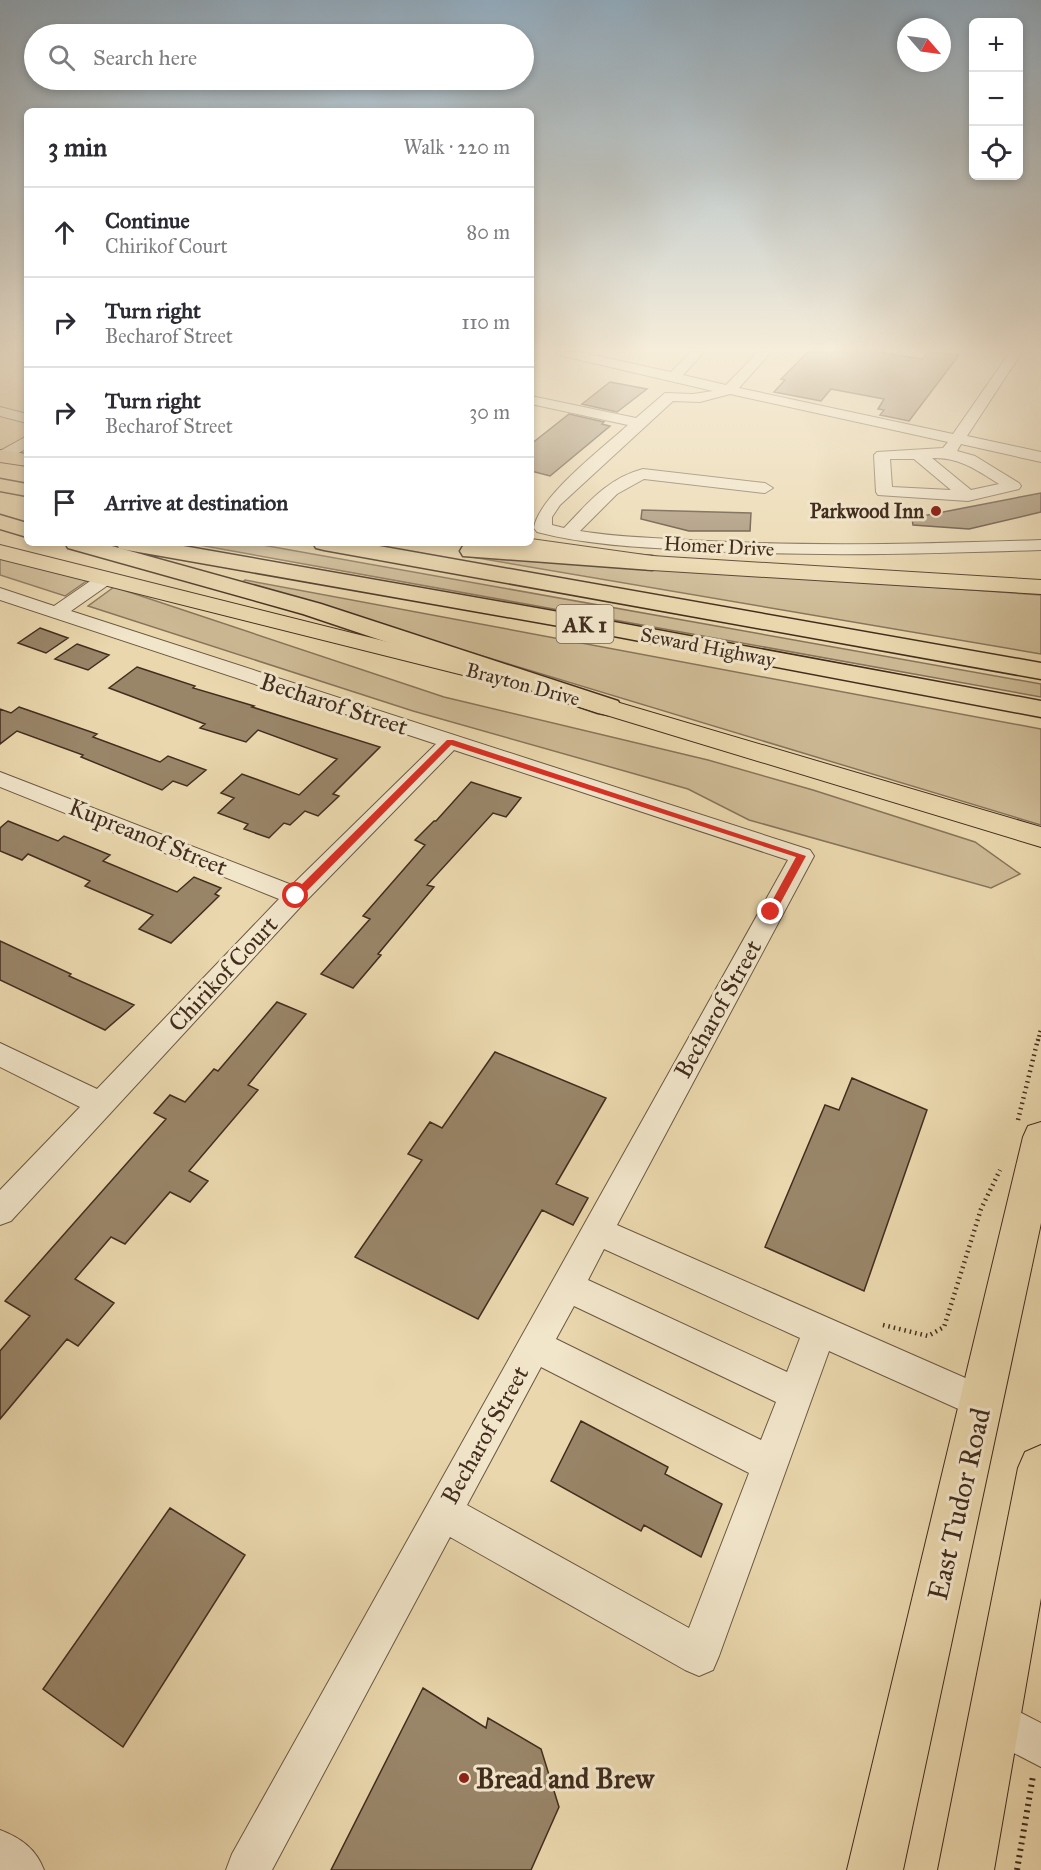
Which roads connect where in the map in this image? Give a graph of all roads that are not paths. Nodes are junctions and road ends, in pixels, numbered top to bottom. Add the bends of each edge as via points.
1 (621, 439) edge
2 (925, 439) edge
3 (956, 439) edge
4 (24, 443) edge
5 (952, 446) junction
6 (919, 455) junction
7 (1, 456) edge
8 (1041, 457) edge
9 (24, 460) edge
10 (0, 485) edge
11 (765, 488) dead end
12 (24, 489) edge
13 (968, 496) junction
14 (0, 522) edge
15 (24, 527) edge
16 (537, 528) edge
17 (567, 536) junction
18 (1041, 545) edge
19 (86, 546) edge
20 (144, 546) edge
21 (341, 546) edge
22 (421, 546) edge
23 (533, 546) edge
24 (0, 552) edge
25 (652, 563) junction
26 (105, 579) junction
27 (1041, 587) edge
28 (0, 594) edge
29 (56, 613) junction
30 (1041, 671) edge
31 (608, 707) junction
32 (1041, 709) edge
33 (450, 742) junction
34 (0, 779) edge
35 (1041, 837) edge
36 (296, 896) junction
37 (0, 1054) edge
38 (101, 1104) junction
39 (1028, 1132) edge
40 (0, 1211) edge
41 (597, 1231) junction
42 (567, 1286) junction
43 (820, 1331) junction
44 (534, 1346) junction
45 (796, 1394) junction
46 (982, 1403) junction
47 (770, 1464) junction
48 (1041, 1468) edge
49 (443, 1512) junction
50 (1031, 1576) edge
51 (994, 1720) junction
52 (1040, 1746) edge
53 (0, 1852) edge
54 (22, 1870) edge
55 (248, 1870) edge
56 (875, 1870) edge
57 (966, 1870) edge

1 - 16 street, Homer Drive via 554,502
2 - 5 street
3 - 5 street
4 - 7 street
5 - 6 street
5 - 8 street
5 - 13 street via 1013,486
6 - 13 street
6 - 13 street via 882,455 884,492
7 - 9 main road
10 - 12 highway
11 - 17 street via 643,474 628,477
14 - 15 highway
16 - 17 street, Homer Drive
17 - 18 street, Homer Drive via 763,548 869,550
19 - 31 highway via 312,609
20 - 32 highway, Seward Highway / AK 1
21 - 30 highway, Seward Highway / AK 1
22 - 25 highway
23 - 25 main road, Homer Drive
24 - 26 main road, Brayton Drive
25 - 27 main road, Homer Drive
26 - 29 street
26 - 31 main road, Brayton Drive
28 - 29 street, Becharof Street
29 - 33 street, Becharof Street
31 - 35 main road, Brayton Drive
33 - 36 street, Chirikof Court
33 - 41 street, Becharof Street via 802,856
34 - 36 street, Kupreanof Street
36 - 38 street, Chirikof Court
37 - 38 street
38 - 40 street, Chirikof Court
39 - 46 main road, East Tudor Road
41 - 42 street, Becharof Street
41 - 43 street
42 - 44 street, Becharof Street
42 - 45 street
43 - 45 street
43 - 46 street
44 - 47 street
44 - 49 street, Becharof Street
45 - 47 street
46 - 56 main road, East Tudor Road
47 - 49 street via 699,1656
48 - 50 main road
49 - 55 street, Becharof Street
50 - 51 main road
51 - 52 street
51 - 57 main road
53 - 54 street

